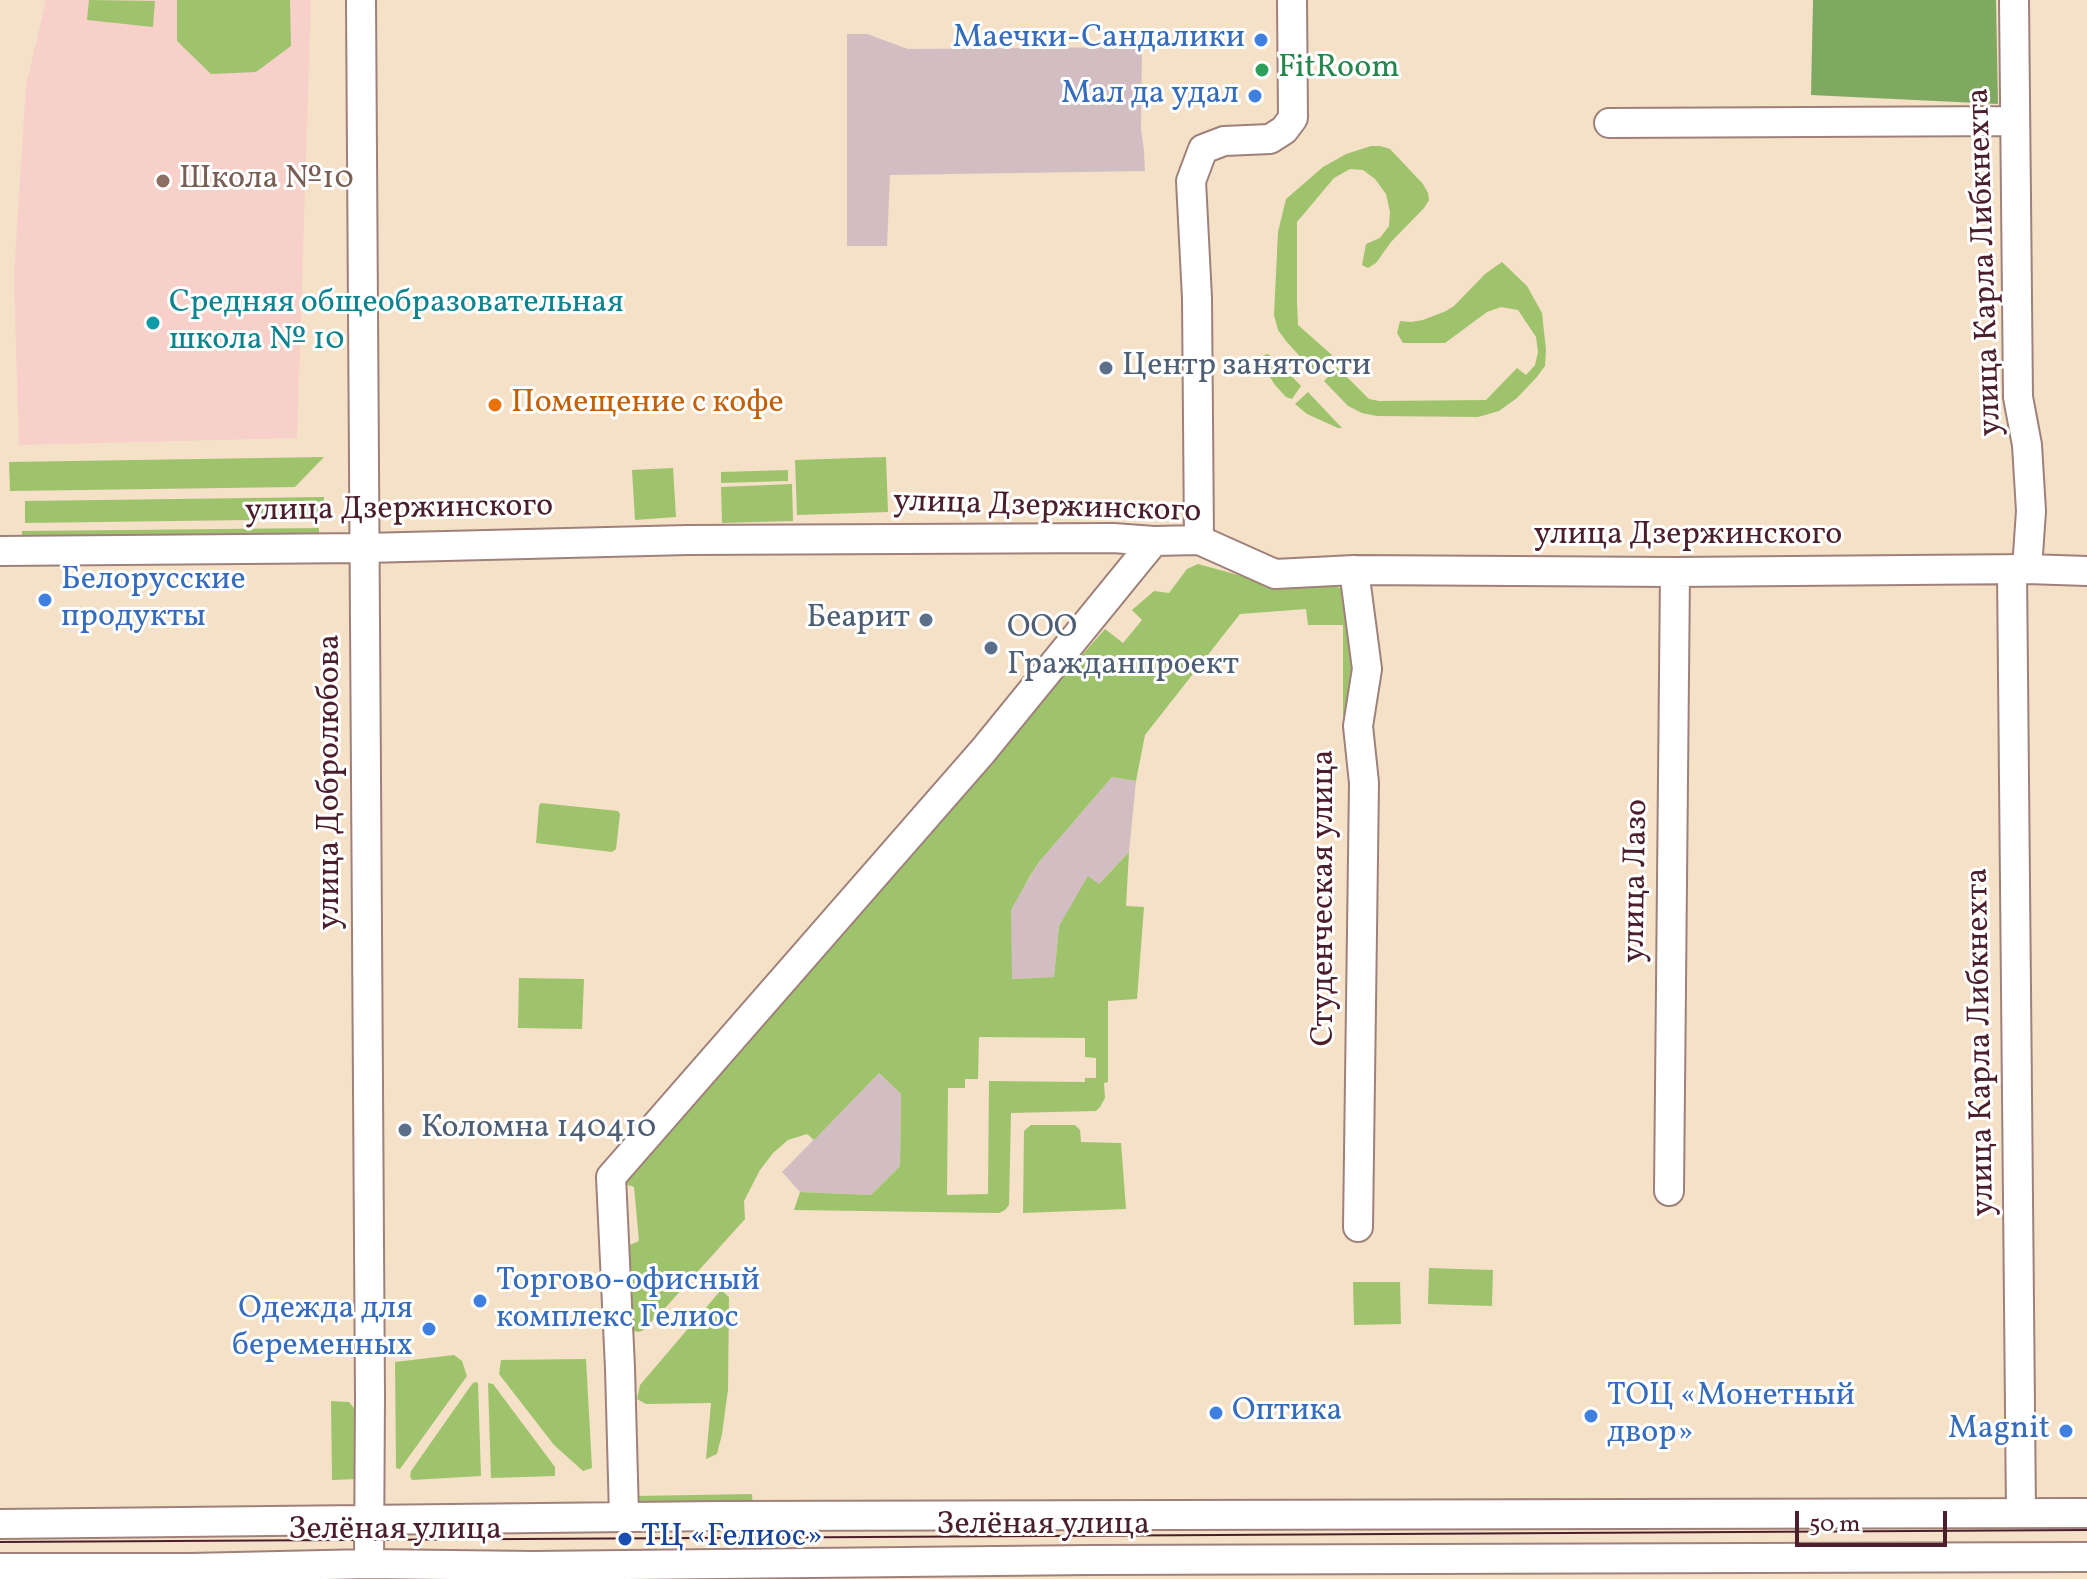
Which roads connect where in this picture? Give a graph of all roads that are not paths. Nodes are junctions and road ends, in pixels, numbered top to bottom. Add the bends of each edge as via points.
1 (361, 0) edge
2 (1292, 0) edge
3 (2014, 0) edge
4 (2014, 121) junction
5 (1609, 123) dead end
6 (1199, 540) junction
7 (1154, 541) junction
8 (365, 548) junction
9 (0, 551) edge
10 (2020, 569) junction
11 (1354, 570) junction
12 (2087, 571) edge
13 (1675, 572) junction
14 (1669, 1191) dead end
15 (1358, 1227) dead end
16 (2021, 1513) junction
17 (2087, 1513) edge
18 (624, 1516) junction
19 (368, 1520) junction
20 (0, 1524) edge
21 (2087, 1557) edge
22 (369, 1564) junction
23 (0, 1568) edge
24 (1994, 1568) edge
25 (997, 1570) edge
26 (1368, 1570) edge
27 (680, 1571) edge

1 - 8 street, улица Добролюбова
2 - 6 street via 1293,118 1270,139 1224,141 1203,149 1191,181
3 - 4 street, улица Карла Либкнехта
4 - 5 street
4 - 10 street, улица Карла Либкнехта via 2018,397 2031,511
6 - 7 street, улица Дзержинского
6 - 11 street, улица Дзержинского via 1275,574
7 - 8 street, улица Дзержинского via 835,538
7 - 18 street via 983,751 611,1177
8 - 9 street, улица Дзержинского
8 - 19 street, улица Добролюбова
10 - 12 street, улица Дзержинского
10 - 13 street, улица Дзержинского
10 - 16 street, улица Карла Либкнехта
11 - 13 street, улица Дзержинского
11 - 15 street, Студенческая улица via 1367,669 1358,726 1364,783
13 - 14 street, улица Лазо
16 - 17 street, Зелёная улица
16 - 18 street, Зелёная улица
18 - 19 street, Зелёная улица
19 - 20 street, Зелёная улица
19 - 22 street, улица Добролюбова
21 - 24 street, Зелёная улица
22 - 23 street, Зелёная улица
22 - 27 street, Зелёная улица
24 - 26 street, Зелёная улица via 1807,1556
25 - 26 street, Зелёная улица via 1089,1560
25 - 27 street, Зелёная улица

